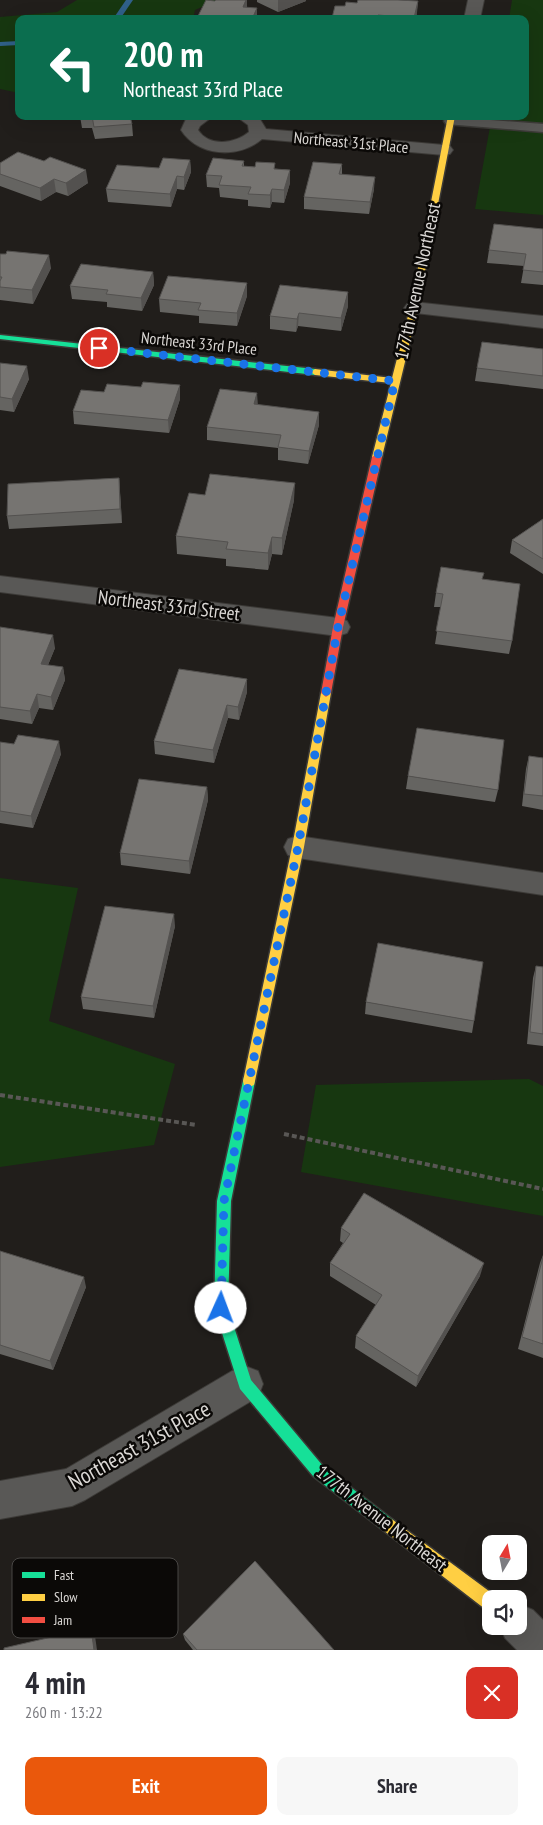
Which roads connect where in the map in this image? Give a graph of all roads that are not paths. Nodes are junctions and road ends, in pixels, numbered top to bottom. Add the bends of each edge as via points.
1 (476, 0) edge
2 (473, 15) edge
3 (198, 120) edge
4 (251, 120) edge
5 (451, 120) edge
6 (469, 120) edge
7 (543, 128) edge
8 (258, 133) junction
9 (444, 150) junction
10 (414, 308) junction
11 (543, 322) edge
12 (0, 337) edge
13 (395, 381) junction
14 (0, 584) edge
15 (338, 627) junction
16 (298, 847) junction
17 (543, 884) edge
18 (244, 1384) junction
19 (0, 1500) edge
20 (482, 1595) edge
21 (527, 1632) edge
22 (543, 1648) edge

1 - 2 street
3 - 8 street via 189,132 206,145 239,146
4 - 8 street via 259,128
5 - 9 street, 177th Avenue Northeast
6 - 7 lane
8 - 9 street, Northeast 31st Place
9 - 10 street, 177th Avenue Northeast
10 - 11 street
10 - 13 street, 177th Avenue Northeast
12 - 13 street, Northeast 33rd Place
13 - 15 street, 177th Avenue Northeast
14 - 15 street, Northeast 33rd Street
15 - 16 street, 177th Avenue Northeast
16 - 17 street
16 - 18 street, 177th Avenue Northeast via 224,1201 221,1308
18 - 19 street, Northeast 31st Place via 72,1487
18 - 20 street, 177th Avenue Northeast via 318,1472
21 - 22 street

